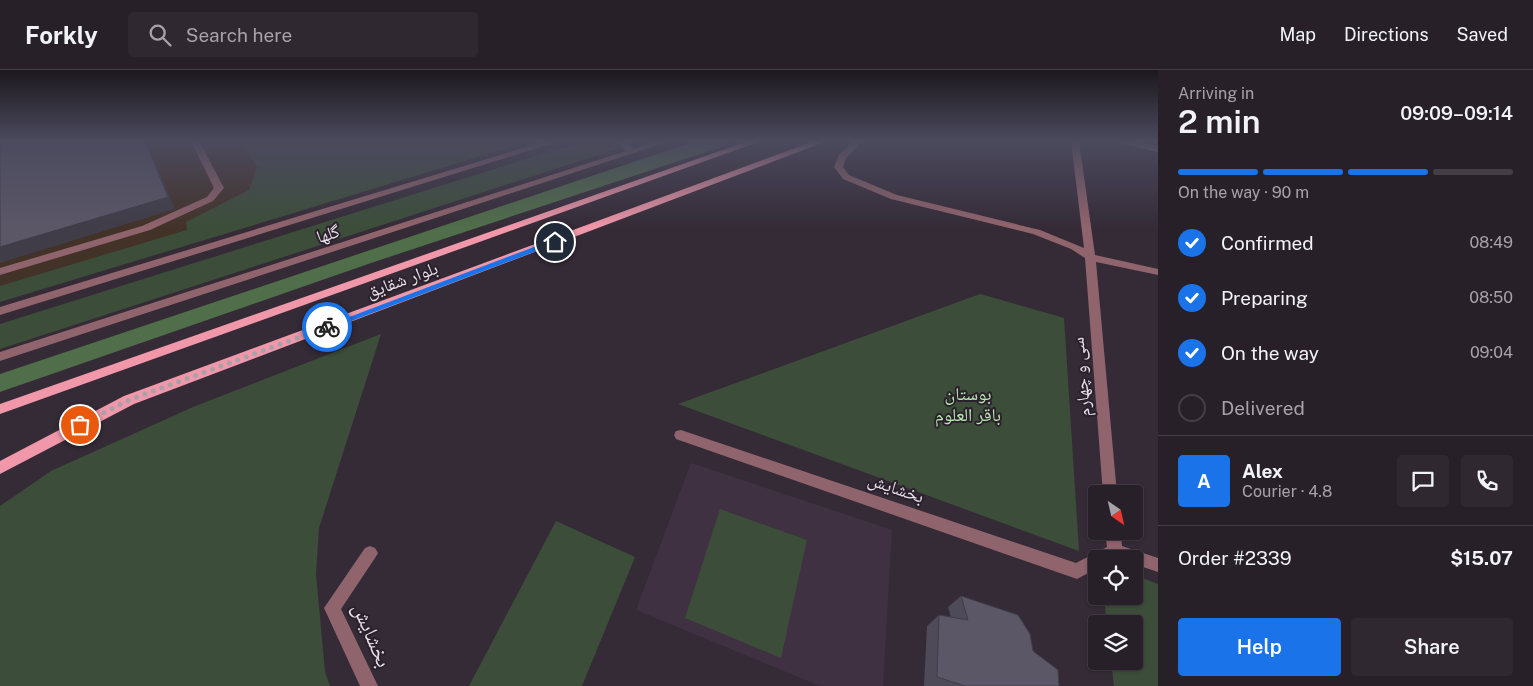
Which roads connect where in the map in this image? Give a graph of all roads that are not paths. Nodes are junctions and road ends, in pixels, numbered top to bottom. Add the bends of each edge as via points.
1 (209, 170) edge
2 (465, 170) edge
3 (578, 170) edge
4 (678, 170) edge
5 (748, 170) edge
6 (840, 170) edge
7 (1079, 170) edge
8 (1090, 257) junction
9 (0, 272) edge
10 (1158, 272) edge
11 (0, 311) edge
12 (0, 357) edge
13 (0, 409) edge
14 (681, 436) dead end
15 (0, 468) edge
16 (1109, 485) edge
17 (370, 553) dead end
18 (1143, 562) edge
19 (1088, 565) edge
20 (1158, 565) edge
21 (369, 686) edge

1 - 9 street via 219,188 210,199 187,211 146,228
2 - 11 street, گلها
3 - 12 street, گلها
4 - 13 main road, بلوار شقایق
5 - 15 main road, بلوار شقایق via 129,400
6 - 8 street via 846,177 894,197 1058,240
7 - 8 street, سی و چهارم
8 - 10 street
8 - 16 street, سی و چهارم
14 - 19 street, بخشایش via 1077,571
17 - 21 street, بخشایش via 332,608
18 - 20 street

